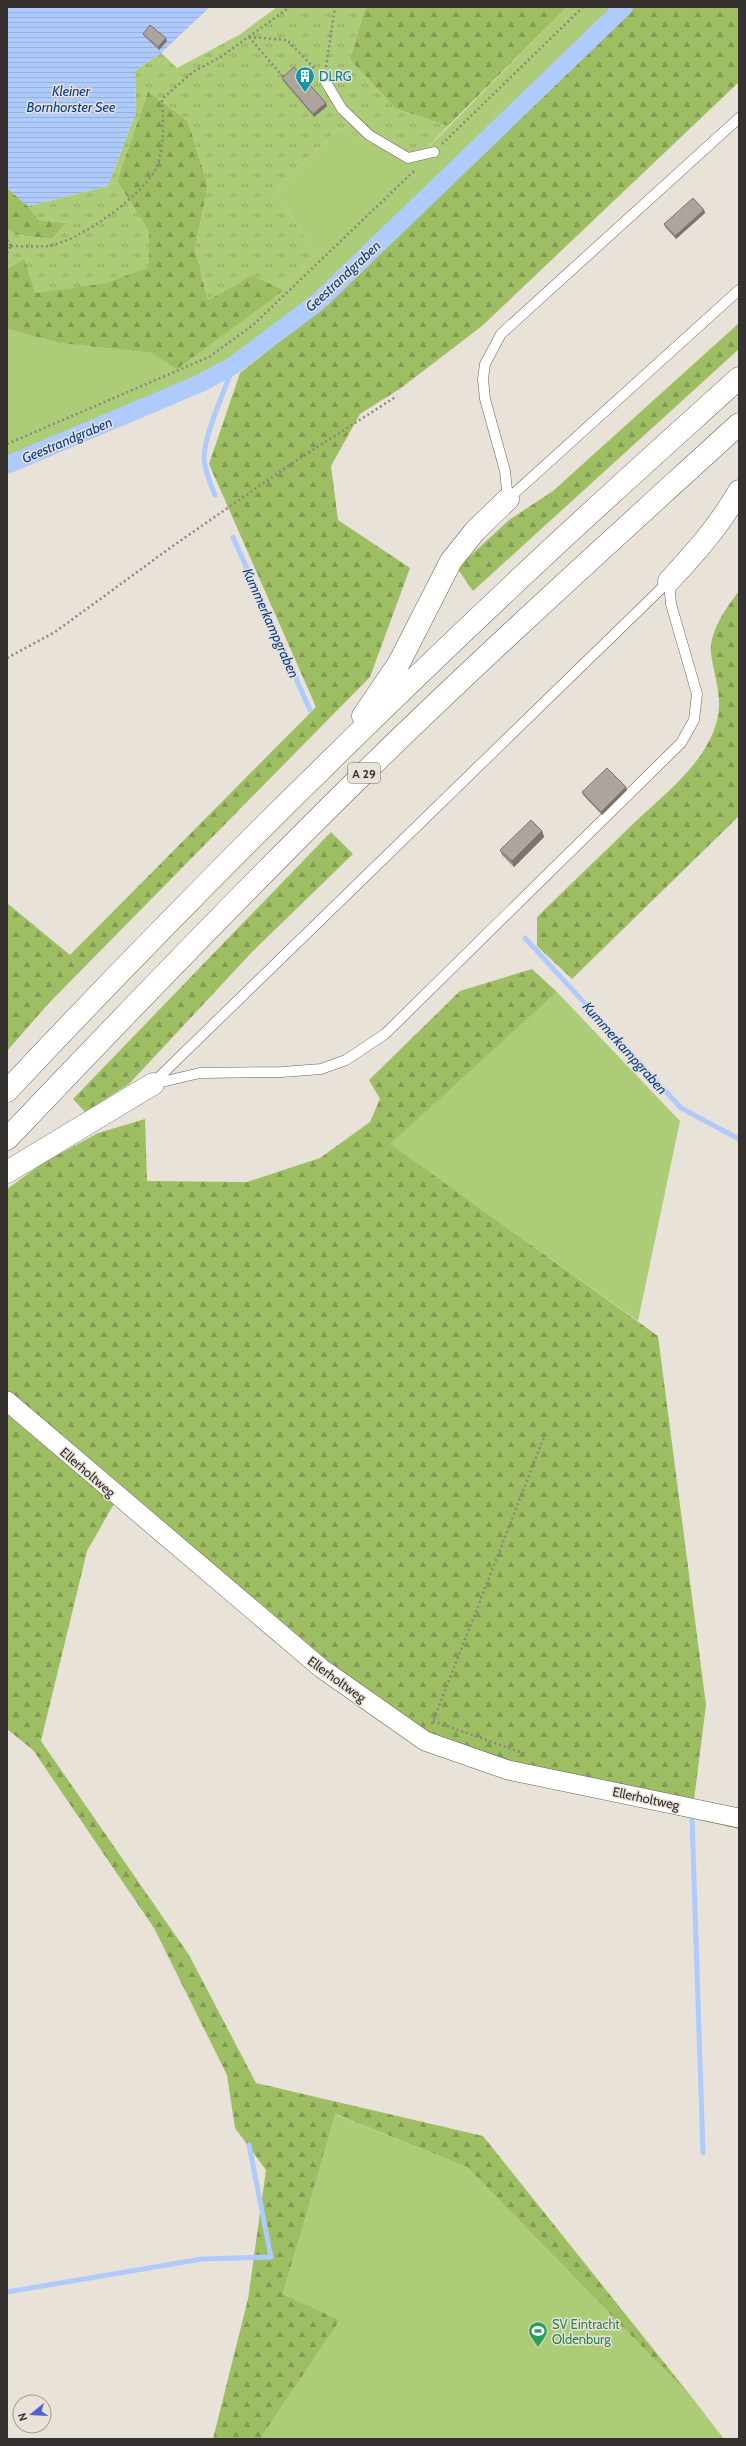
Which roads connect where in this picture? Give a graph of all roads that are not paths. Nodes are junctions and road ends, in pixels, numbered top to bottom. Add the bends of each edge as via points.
1 (324, 79) road end
2 (739, 118) edge
3 (434, 152) road end
4 (739, 290) edge
5 (739, 378) edge
6 (739, 424) edge
7 (739, 491) edge
8 (508, 499) junction
9 (669, 581) junction
10 (333, 758) junction
11 (153, 1084) junction
12 (7, 1091) edge
13 (7, 1139) edge
14 (7, 1172) edge
15 (7, 1401) edge
16 (739, 1818) edge

1 - 3 lane via 342,109 369,135 408,158
2 - 8 lane via 501,334 492,348 484,364 485,399 505,471
4 - 8 lane
5 - 10 highway, A 29 via 516,582
6 - 13 highway, A 29 via 538,606 355,782 131,1008
7 - 9 highway via 728,511 705,541
8 - 10 highway via 475,531 451,561 399,663
9 - 11 lane
9 - 11 lane via 671,604 697,694 694,720 681,743 408,1012 367,1048 346,1060 321,1069 200,1073
10 - 12 highway, A 29 via 105,986
11 - 14 highway
15 - 16 street, Ellerholtweg via 321,1668 425,1741 510,1770

